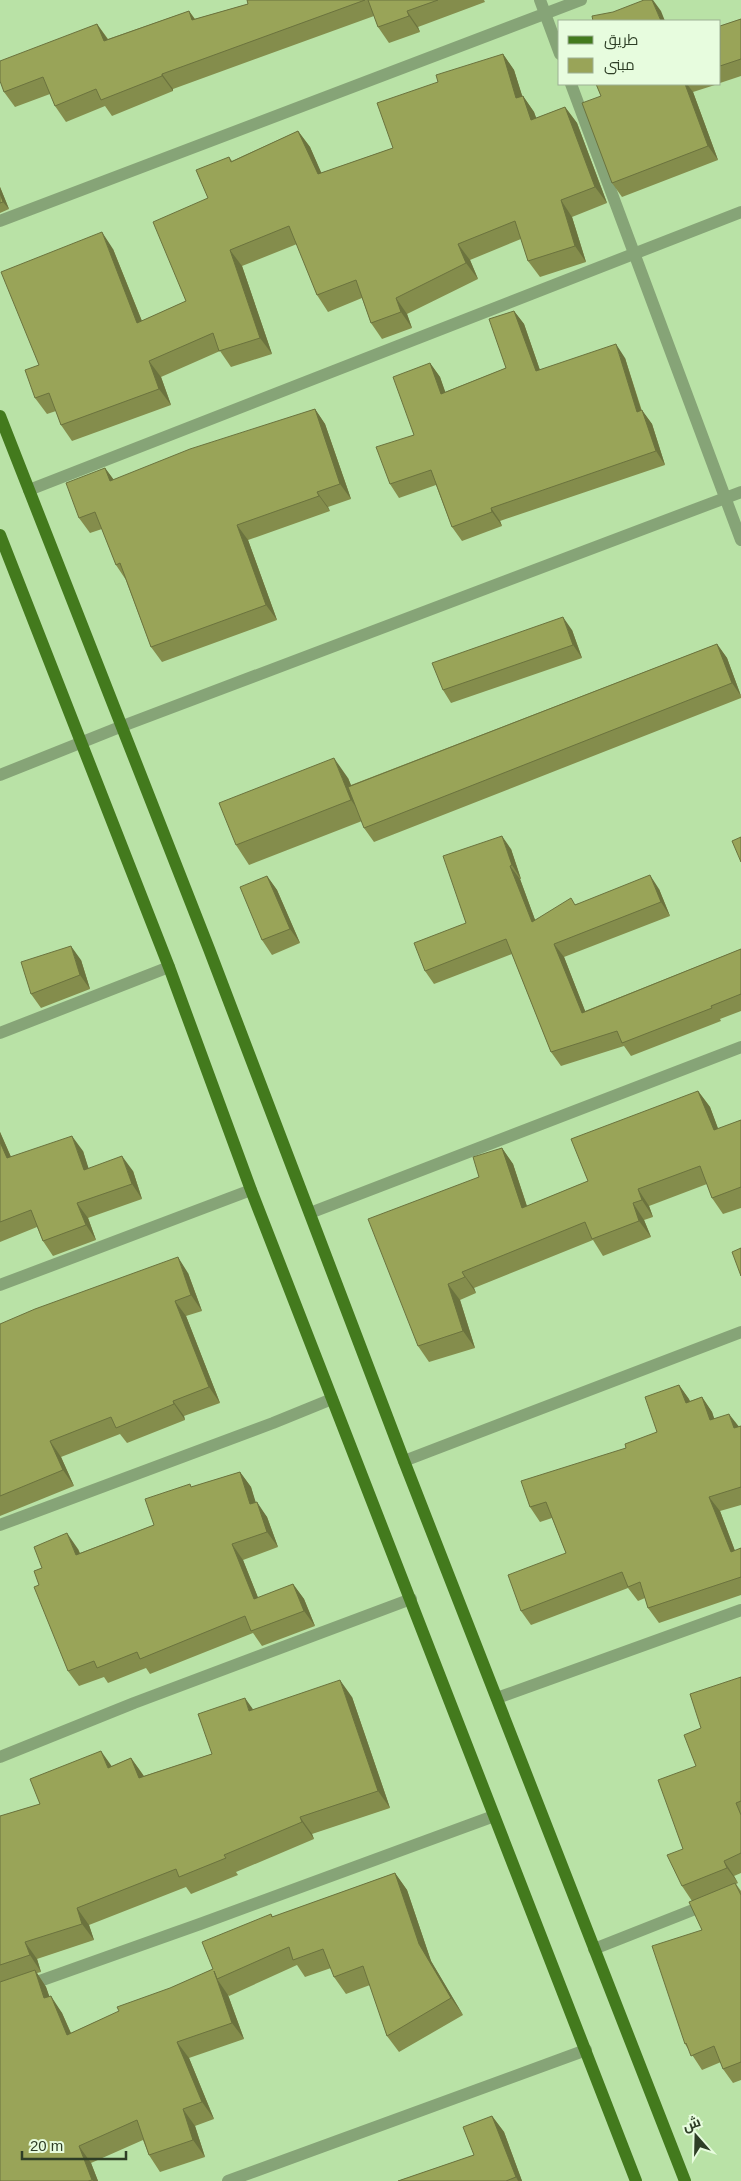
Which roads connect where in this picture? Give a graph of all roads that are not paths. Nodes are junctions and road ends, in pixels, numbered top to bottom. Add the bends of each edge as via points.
1 (540, 0) edge
2 (581, 0) edge
3 (545, 14) junction
4 (558, 49) edge
5 (571, 85) edge
6 (741, 212) edge
7 (0, 221) edge
8 (633, 254) junction
9 (0, 416) edge
10 (29, 490) junction
11 (741, 492) edge
12 (725, 498) junction
13 (0, 535) edge
14 (741, 540) edge
15 (120, 727) junction
16 (81, 743) junction
17 (0, 775) edge
18 (169, 967) junction
19 (0, 1033) edge
20 (741, 1046) edge
21 (250, 1190) junction
22 (310, 1213) junction
23 (0, 1285) edge
24 (741, 1332) edge
25 (332, 1399) junction
26 (404, 1461) junction
27 (0, 1525) edge
28 (411, 1599) junction
29 (741, 1610) edge
30 (497, 1698) junction
31 (0, 1757) edge
32 (494, 1816) junction
33 (723, 1898) edge
34 (594, 1949) junction
35 (0, 1995) edge
36 (586, 2050) junction
37 (228, 2181) edge
38 (636, 2181) edge
39 (685, 2181) edge

1 - 3 street
2 - 3 street
3 - 4 street
3 - 7 street
5 - 8 street
6 - 8 street
8 - 10 street
8 - 12 street
9 - 10 main road
10 - 15 main road
11 - 12 street
12 - 14 street
12 - 15 street
13 - 16 main road
15 - 16 street
15 - 22 main road
16 - 17 street
16 - 18 main road
18 - 19 street
18 - 21 main road
20 - 22 street
21 - 23 street
21 - 25 main road
22 - 26 main road
24 - 26 street
25 - 27 street
25 - 28 main road
26 - 30 main road
28 - 31 street
28 - 32 main road
29 - 30 street
30 - 34 main road
32 - 35 street
32 - 36 main road
33 - 34 street
34 - 39 main road
36 - 37 street
36 - 38 main road

